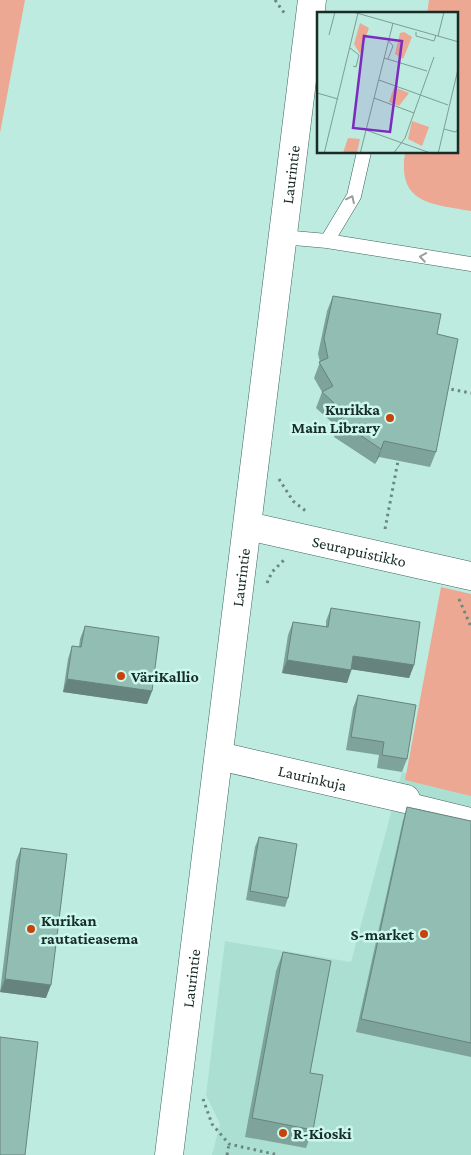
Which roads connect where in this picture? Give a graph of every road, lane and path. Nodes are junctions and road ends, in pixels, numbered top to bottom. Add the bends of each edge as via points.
1 (275, 0) edge
2 (307, 18) edge
3 (364, 154) edge
4 (282, 237) junction
5 (327, 242) junction
6 (471, 264) edge
7 (445, 388) edge
8 (471, 393) edge
9 (398, 461) edge
10 (306, 525) junction
11 (248, 526) junction
12 (384, 529) dead end
13 (266, 585) dead end
14 (465, 587) edge
15 (471, 627) edge
16 (219, 756) junction
17 (406, 799) joint
18 (471, 815) edge
19 (204, 1089) dead end
20 (190, 1098) junction
21 (229, 1144) junction
22 (169, 1155) edge
23 (226, 1155) edge
24 (278, 1155) edge

1 - 2 path
2 - 4 street, Laurintie
5 -> 3 lane via 354,196
4 - 5 lane
4 - 11 street, Laurintie
6 -> 5 lane
7 - 8 path
9 - 12 path
10 - 11 street, Seurapuistikko
10 - 13 path via 301,554 286,558 272,572
10 - 14 street, Seurapuistikko
11 - 16 street, Laurintie
14 - 15 path
16 - 17 street, Laurinkuja
16 - 20 street, Laurintie
17 - 18 lane
19 - 20 path
20 - 21 path
20 - 22 street, Laurintie
21 - 23 path
21 - 24 path

